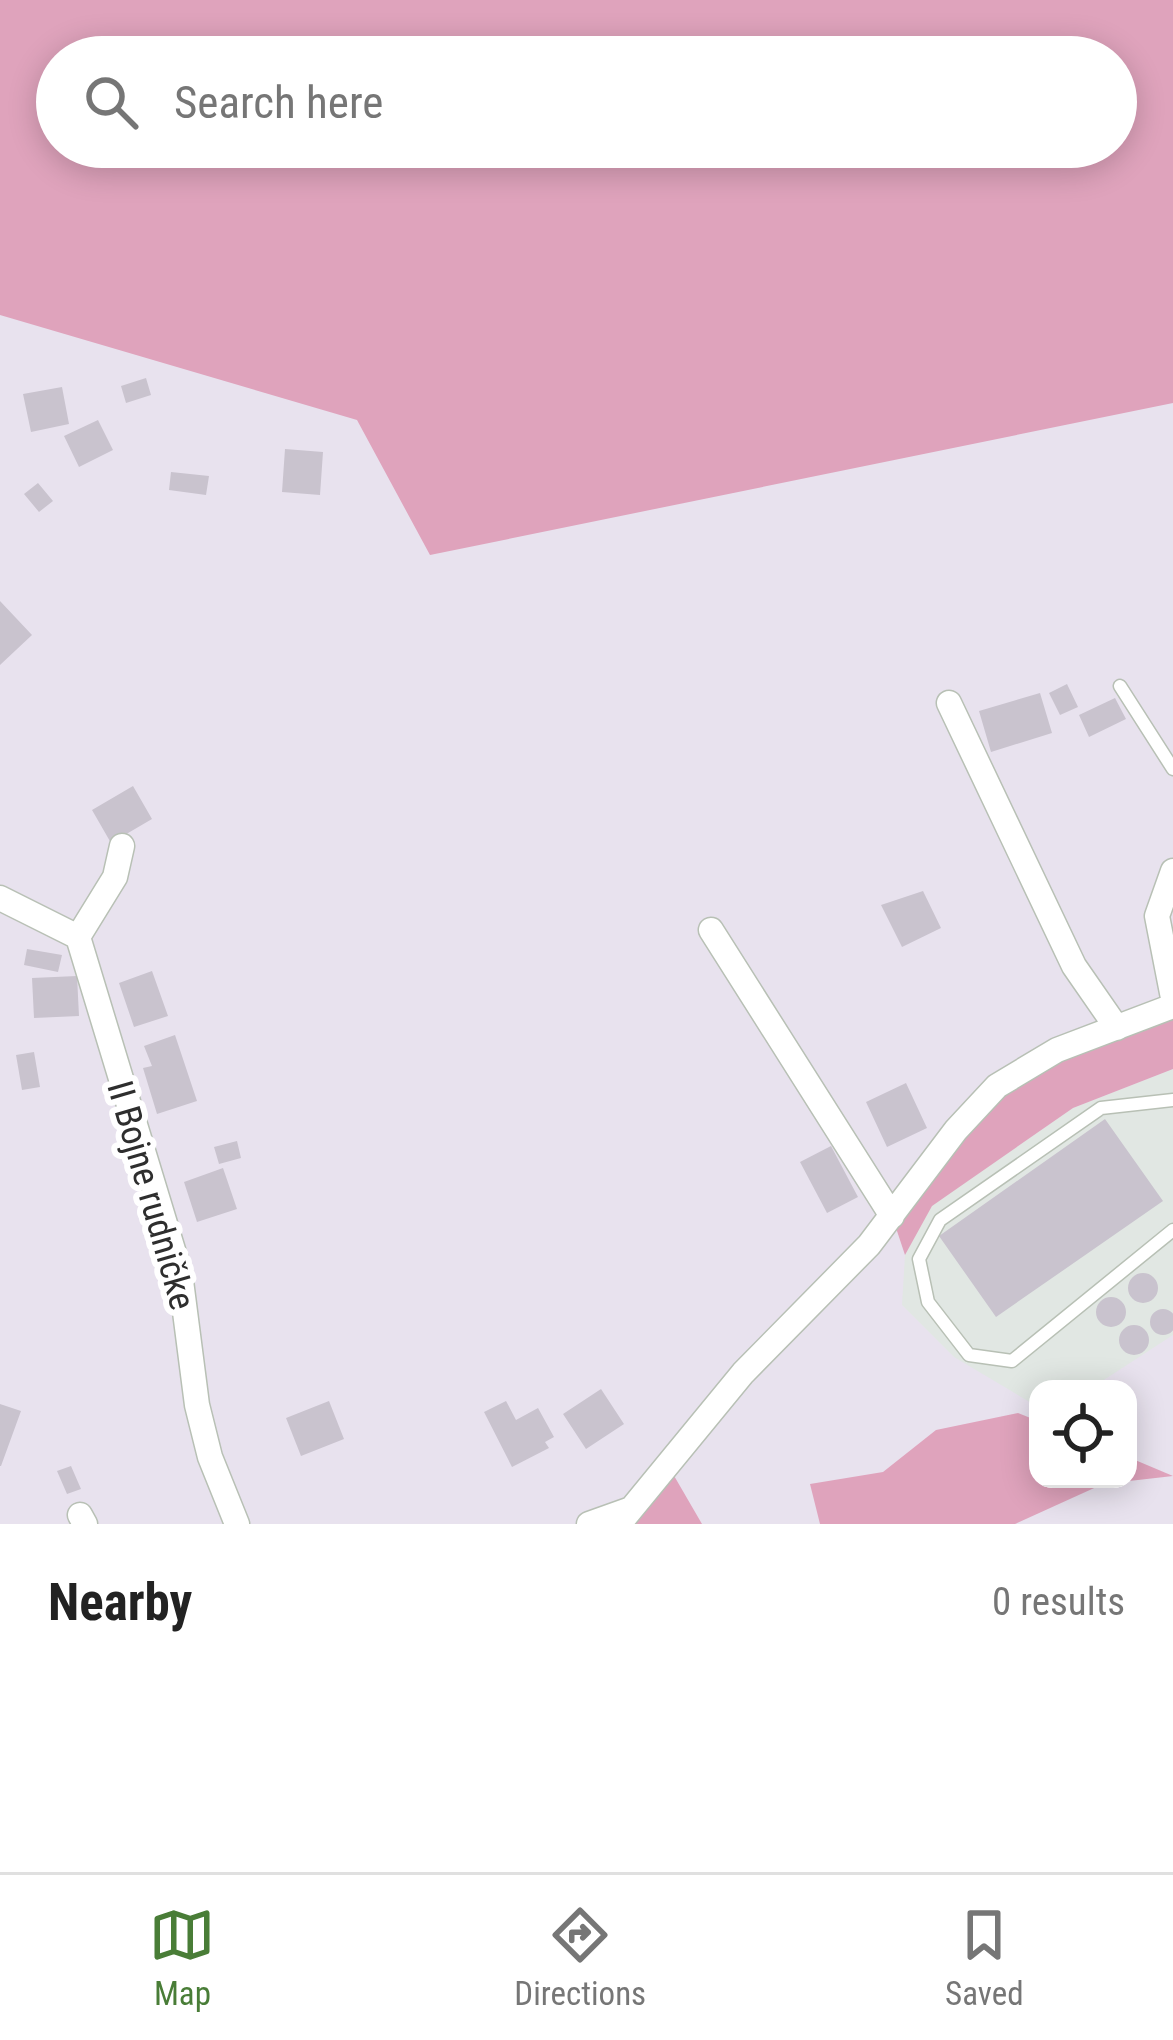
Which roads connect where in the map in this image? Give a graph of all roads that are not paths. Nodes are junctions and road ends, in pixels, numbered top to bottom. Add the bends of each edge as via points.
1 (1120, 686) dead end
2 (949, 703) dead end
3 (1173, 769) edge
4 (122, 846) dead end
5 (1173, 871) edge
6 (0, 898) edge
7 (710, 930) dead end
8 (78, 937) junction
9 (1173, 1002) edge
10 (1117, 1028) junction
11 (1173, 1100) edge
12 (892, 1216) junction
13 (1173, 1230) edge
14 (625, 1516) edge
15 (237, 1524) edge
16 (589, 1524) edge

1 - 3 lane
2 - 10 street via 1074,966
4 - 8 street via 115,877
5 - 9 street via 1157,916
6 - 8 street
7 - 12 street
8 - 15 street, II Bojne rudničke via 180,1273 197,1405
9 - 10 street
10 - 12 street via 1057,1050 997,1086
11 - 13 lane via 1101,1108 940,1220 919,1259 928,1302 969,1355 1012,1361
12 - 14 street via 743,1372
14 - 16 street

